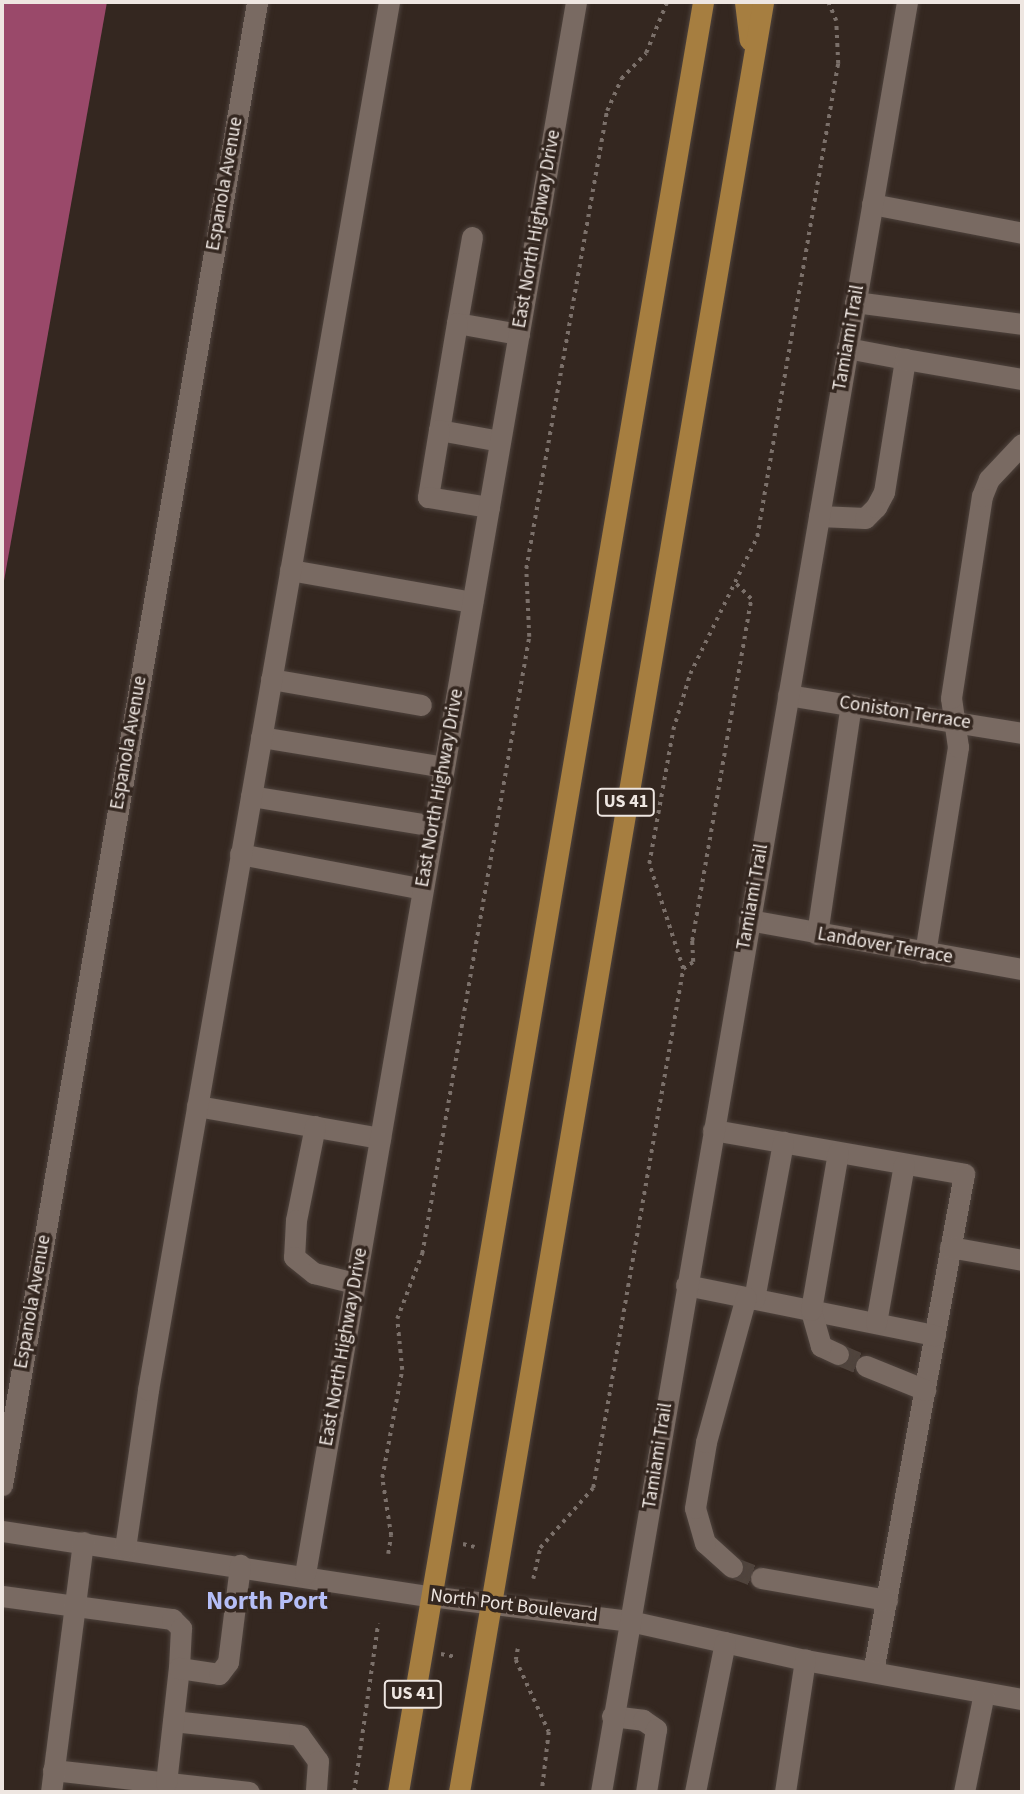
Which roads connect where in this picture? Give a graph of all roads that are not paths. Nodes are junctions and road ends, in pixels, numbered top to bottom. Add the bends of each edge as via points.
1 (257, 2) edge
2 (389, 2) edge
3 (576, 2) edge
4 (702, 2) edge
5 (745, 2) edge
6 (763, 2) edge
7 (907, 2) edge
8 (753, 59) junction
9 (872, 204) junction
10 (1022, 233) edge
11 (472, 237) dead end
12 (855, 302) junction
13 (457, 323) junction
14 (1022, 324) edge
15 (519, 334) junction
16 (847, 348) junction
17 (905, 359) junction
18 (1022, 379) edge
19 (439, 430) junction
20 (500, 441) junction
21 (1022, 444) edge
22 (489, 507) junction
23 (819, 516) junction
24 (290, 570) junction
25 (472, 602) junction
26 (271, 679) junction
27 (788, 695) junction
28 (421, 705) dead end
29 (851, 705) junction
30 (954, 721) junction
31 (1022, 733) edge
32 (261, 737) junction
33 (444, 767) junction
34 (251, 796) junction
35 (434, 826) junction
36 (240, 854) junction
37 (423, 889) junction
38 (749, 920) junction
39 (817, 934) junction
40 (925, 953) junction
41 (1022, 969) edge
42 (197, 1106) junction
43 (315, 1126) junction
44 (713, 1130) junction
45 (380, 1138) junction
46 (783, 1143) junction
47 (838, 1152) junction
48 (904, 1164) junction
49 (950, 1247) junction
50 (1022, 1260) edge
51 (355, 1283) junction
52 (686, 1285) junction
53 (750, 1298) junction
54 (811, 1310) junction
55 (876, 1323) junction
56 (934, 1335) junction
57 (838, 1354) tunnel mouth
58 (866, 1366) tunnel mouth
59 (925, 1390) junction
60 (2, 1485) edge
61 (2, 1531) edge
62 (83, 1542) junction
63 (125, 1548) junction
64 (240, 1565) junction
65 (732, 1567) tunnel mouth
66 (304, 1574) junction
67 (761, 1578) tunnel mouth
68 (2, 1596) edge
69 (429, 1596) junction
70 (887, 1600) junction
71 (489, 1602) junction
72 (74, 1608) junction
73 (630, 1621) junction
74 (726, 1642) junction
75 (805, 1660) junction
76 (179, 1668) junction
77 (873, 1672) junction
78 (984, 1693) junction
79 (1022, 1699) edge
80 (612, 1716) junction
81 (173, 1721) junction
82 (53, 1770) junction
83 (166, 1783) junction
84 (51, 1792) edge
85 (249, 1792) edge
86 (316, 1792) edge
87 (398, 1792) edge
88 (459, 1792) edge
89 (601, 1792) edge
90 (646, 1792) edge
91 (695, 1792) edge
92 (785, 1792) edge
93 (964, 1792) edge

1 - 60 street, Espanola Avenue
2 - 24 street
3 - 15 street, East North Highway Drive
4 - 69 main road, US 41
5 - 8 main road
6 - 8 main road, US 41
7 - 9 street, Tamiami Trail
8 - 71 main road, US 41
9 - 10 street
9 - 12 street, Tamiami Trail
11 - 13 street
12 - 14 street
12 - 16 street, Tamiami Trail
13 - 15 street
13 - 19 street
15 - 20 street, East North Highway Drive
16 - 17 street
16 - 23 street, Tamiami Trail
17 - 18 street
17 - 23 street via 884,492 876,507 865,518
19 - 20 street
19 - 22 street via 428,497
20 - 22 street, East North Highway Drive
21 - 30 street via 989,479 982,496 951,698
22 - 25 street, East North Highway Drive
23 - 27 street, Tamiami Trail
24 - 25 street
24 - 26 street
25 - 33 street, East North Highway Drive
26 - 28 street
26 - 32 street
27 - 29 street, Coniston Terrace
27 - 38 street, Tamiami Trail
29 - 30 street, Coniston Terrace
29 - 39 street
30 - 31 street, Coniston Terrace
30 - 40 street via 958,747
32 - 33 street
32 - 34 street
33 - 35 street, East North Highway Drive
34 - 35 street
34 - 36 street
35 - 37 street, East North Highway Drive
36 - 37 street
36 - 42 street
37 - 45 street, East North Highway Drive
38 - 39 street, Landover Terrace
38 - 44 street, Tamiami Trail
39 - 40 street, Landover Terrace
40 - 41 street, Landover Terrace
42 - 43 street
42 - 63 street
43 - 45 street
43 - 51 street via 296,1220 294,1258 301,1268
44 - 46 street
44 - 52 street, Tamiami Trail
45 - 51 street, East North Highway Drive
46 - 47 street
46 - 53 street
47 - 48 street
47 - 54 street
48 - 49 street via 964,1174
48 - 55 street
49 - 50 street
49 - 56 street
51 - 66 street, East North Highway Drive
52 - 53 street
52 - 73 street, Tamiami Trail
53 - 54 street
53 - 65 street via 706,1442 695,1508 705,1543
54 - 55 street
54 - 57 street via 821,1346
55 - 56 street
56 - 59 street
58 - 59 street
59 - 70 street
61 - 62 street, North Port Boulevard
62 - 63 street, North Port Boulevard
62 - 72 street
63 - 64 street, North Port Boulevard
64 - 66 street, North Port Boulevard
64 - 76 street via 228,1662 219,1674
66 - 69 street, North Port Boulevard
67 - 70 street
68 - 72 street
69 - 71 street, North Port Boulevard
69 - 87 main road, US 41
70 - 77 street
71 - 73 street, North Port Boulevard
71 - 88 main road, US 41
72 - 76 street via 173,1619 181,1628
72 - 82 street
73 - 74 street, North Port Boulevard
73 - 80 street, Tamiami Trail
74 - 75 street, North Port Boulevard
74 - 91 street
75 - 77 street, North Port Boulevard
75 - 92 street
76 - 81 street
77 - 78 street, North Port Boulevard
78 - 79 street, North Port Boulevard
78 - 93 street
80 - 89 street, Tamiami Trail
80 - 90 street via 643,1720 656,1729
81 - 83 street
81 - 86 street via 299,1735 318,1761
82 - 83 street
82 - 84 street
83 - 85 street

